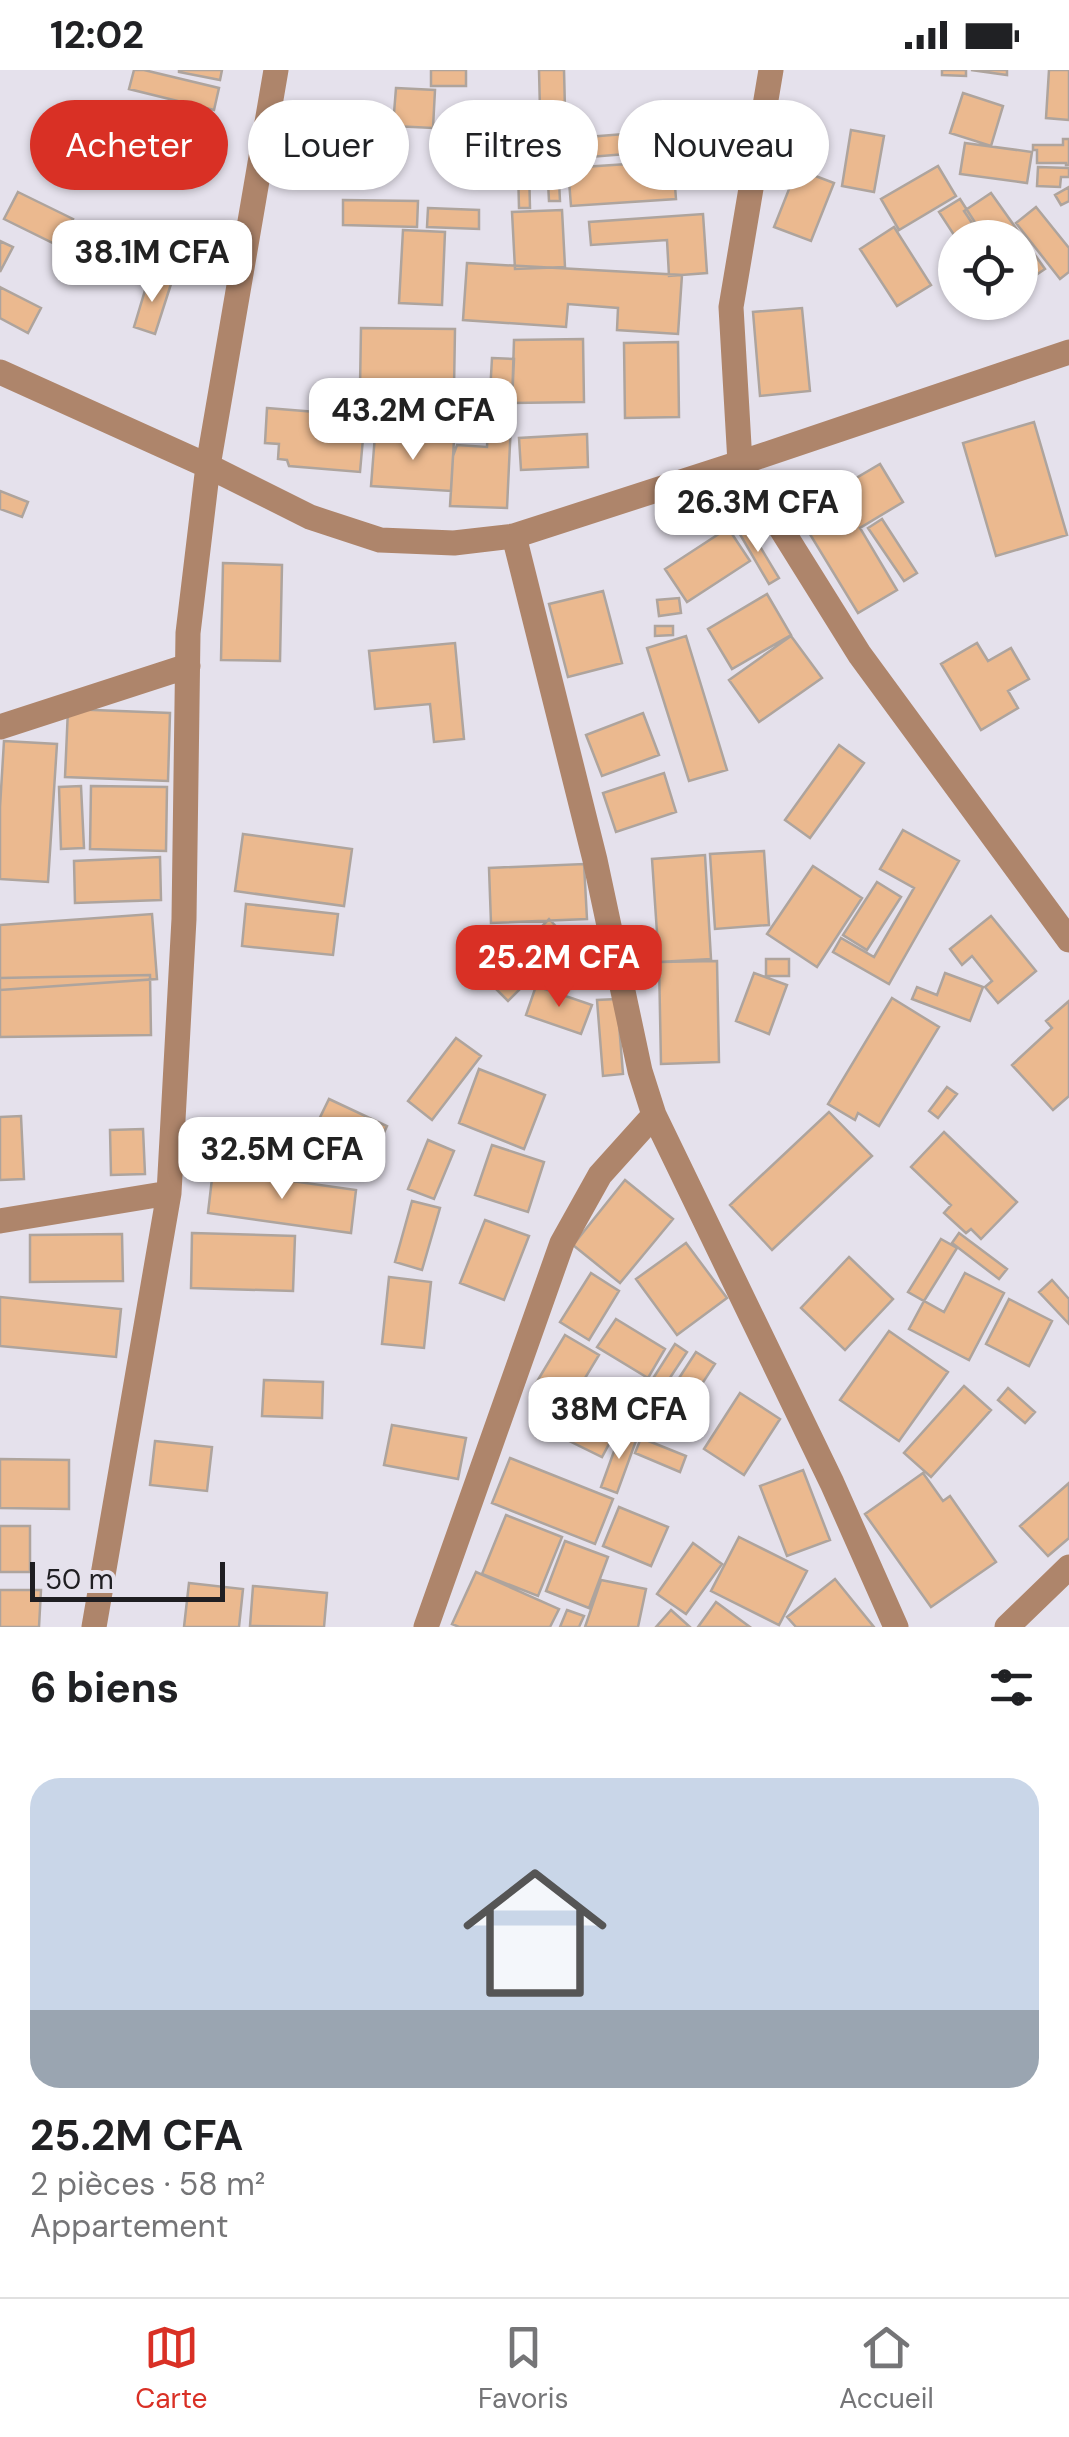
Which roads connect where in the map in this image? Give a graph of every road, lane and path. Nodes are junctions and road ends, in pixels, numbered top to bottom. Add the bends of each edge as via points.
1 (276, 70) edge
2 (771, 70) edge
3 (1069, 352) edge
4 (0, 372) edge
5 (740, 463) junction
6 (208, 466) junction
7 (514, 536) junction
8 (188, 666) junction
9 (0, 727) edge
10 (1069, 940) edge
11 (654, 1116) junction
12 (169, 1193) junction
13 (0, 1221) edge
14 (1069, 1568) edge
15 (94, 1627) edge
16 (426, 1627) edge
17 (896, 1627) edge
18 (1007, 1627) edge

1 - 6 street
2 - 5 street via 731,307
3 - 5 street
4 - 6 street
5 - 7 street
5 - 10 street via 860,655
6 - 7 street via 310,517 380,540 454,543
6 - 8 street
7 - 11 street
8 - 9 street
8 - 12 street via 184,919
11 - 16 street via 600,1175 562,1243
11 - 17 street
12 - 13 street
12 - 15 street
14 - 18 street

